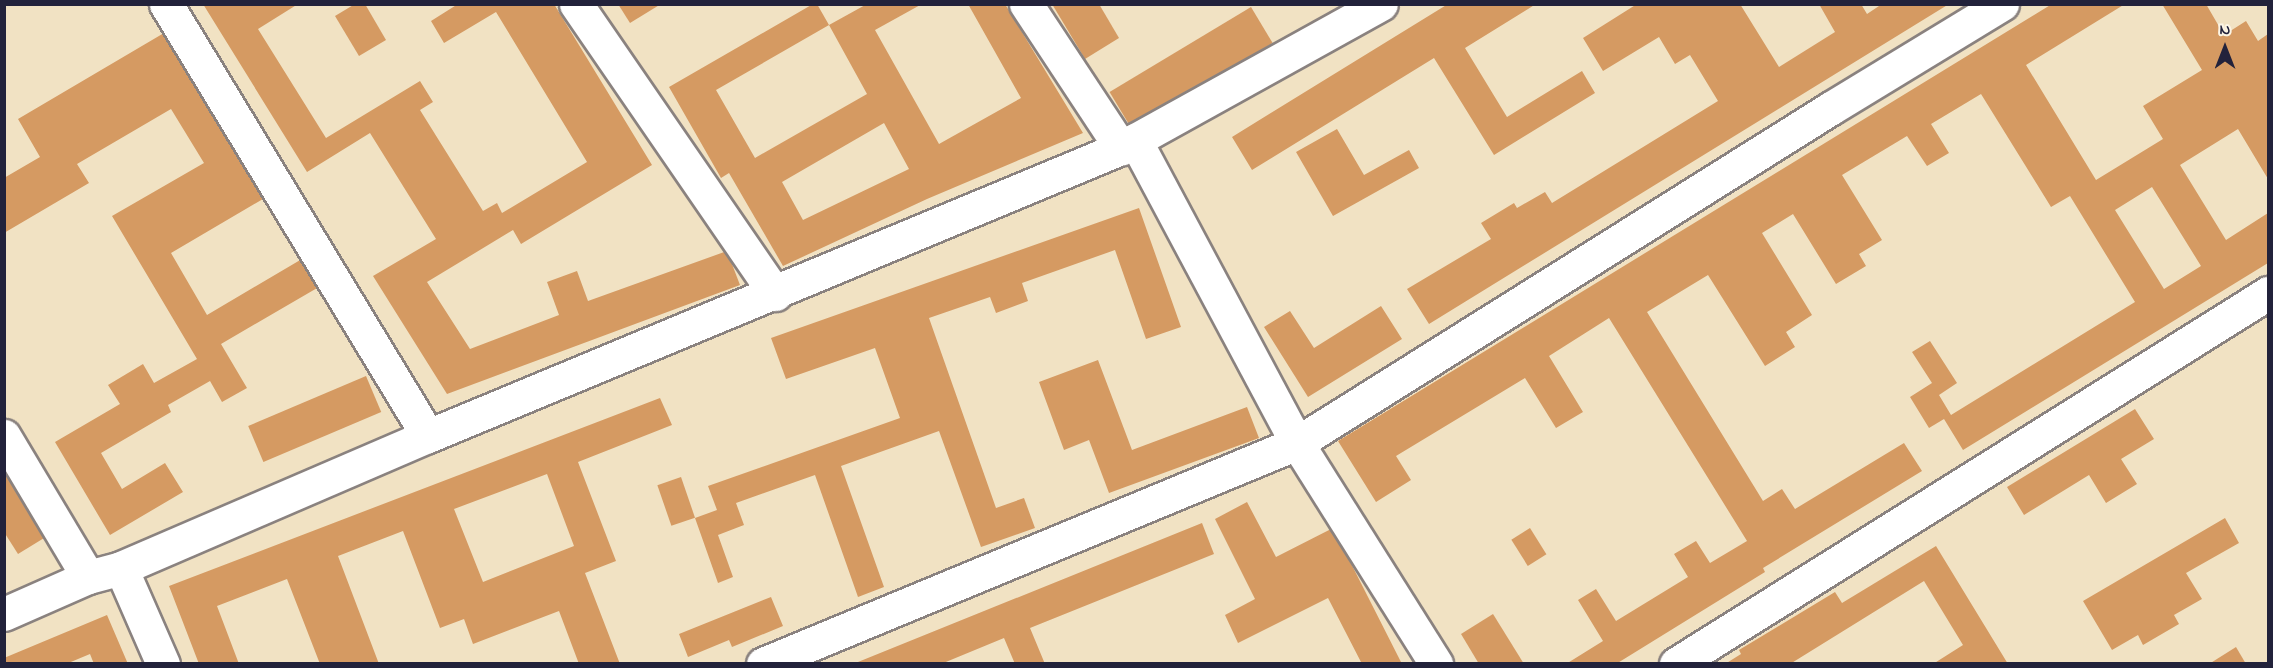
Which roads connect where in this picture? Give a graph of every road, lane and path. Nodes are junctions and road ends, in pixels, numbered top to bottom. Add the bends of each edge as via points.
1 (166, 4) edge
2 (576, 4) edge
3 (1026, 4) edge
4 (1381, 4) edge
5 (2002, 4) edge
6 (1128, 144) junction
7 (2268, 293) edge
8 (775, 294) junction
9 (4, 436) edge
10 (428, 436) junction
11 (1297, 443) junction
12 (121, 568) junction
13 (88, 578) junction
14 (4, 614) edge
15 (163, 663) edge
16 (763, 663) edge
17 (1437, 663) edge
18 (1676, 663) edge

1 - 10 street
2 - 8 street
3 - 6 street
4 - 6 street
5 - 11 street
6 - 8 street
6 - 11 street
7 - 18 street
8 - 10 street
9 - 13 street
10 - 12 street
11 - 16 street
11 - 17 street
12 - 13 street
12 - 15 street
13 - 14 street

